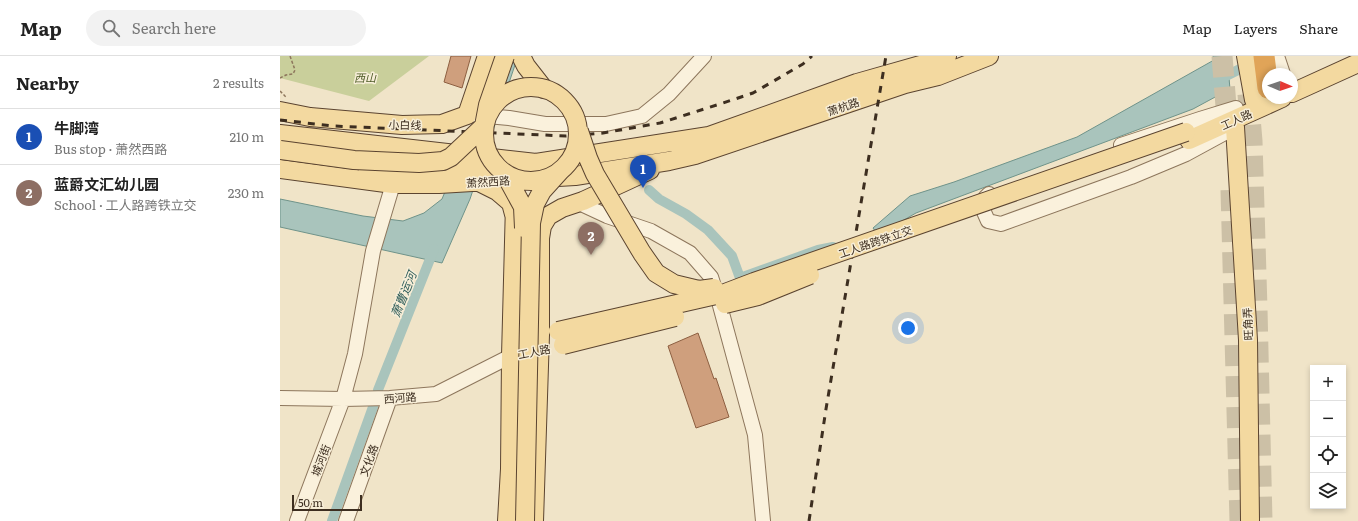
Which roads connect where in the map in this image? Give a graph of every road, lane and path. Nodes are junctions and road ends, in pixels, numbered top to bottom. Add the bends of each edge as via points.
1 (290, 56) edge
2 (487, 56) edge
3 (506, 56) edge
4 (521, 56) edge
5 (704, 56) edge
6 (947, 56) edge
7 (989, 56) edge
8 (1349, 56) edge
9 (1358, 63) edge
10 (280, 78) edge
11 (1298, 80) edge
12 (1259, 81) edge
13 (544, 89) junction
14 (1298, 90) edge
15 (280, 111) edge
16 (467, 115) junction
17 (574, 115) junction
18 (484, 126) junction
19 (280, 134) edge
20 (1188, 136) junction
21 (693, 147) junction
22 (280, 150) edge
23 (280, 159) edge
24 (669, 161) junction
25 (280, 168) edge
26 (560, 170) junction
27 (512, 172) junction
28 (478, 182) junction
29 (393, 184) junction
30 (579, 203) junction
31 (516, 221) junction
32 (754, 282) junction
33 (560, 338) junction
34 (539, 343) junction
35 (510, 356) junction
36 (280, 398) edge
37 (390, 398) junction
38 (343, 399) junction
39 (297, 521) edge
40 (346, 521) edge
41 (507, 521) edge
42 (517, 521) edge
43 (525, 521) edge
44 (534, 521) edge
45 (763, 521) edge
46 (1250, 521) edge

1 - 10 path via 295,70 293,74
2 - 16 main road
3 - 18 main road, bridge via 488,105
4 - 13 main road
5 - 16 street via 669,94 642,116 606,124 545,124
6 - 21 main road, 萧杭路 via 857,83 709,136
7 - 21 main road, 萧杭路 via 938,76
8 - 11 main road
9 - 14 main road
12 - 12 street via 1151,134 993,192 985,198 984,212 988,221 1001,224 1186,154
12 - 20 main road, 工人路
12 - 46 main road, 旺角弄 via 1248,340
13 - 17 main road, bridge via 557,94
13 - 18 main road, bridge via 517,89 504,95 494,104
15 - 16 main road, 小白线 via 310,117 402,125 442,124
17 - 26 main road, bridge via 576,145 570,159
17 - 32 main road, bridge via 595,174 656,273 674,284 699,290
18 - 22 main road, bridge via 451,157 443,161 419,163 354,160
18 - 27 main road, bridge via 484,141 495,165
19 - 27 main road, 萧然西路
20 - 32 main road, 工人路跨铁立交, bridge
20 - 33 main road, 工人路跨铁立交, bridge via 1100,174 869,253 758,296
21 - 24 main road, 萧然西路
21 - 27 main road, 萧然西路 via 536,163
23 - 27 main road via 351,170 398,172 465,168
24 - 27 main road, 萧然西路 via 575,176
24 - 30 main road
25 - 29 main road, 萧然西路
26 - 27 main road, bridge via 548,178 532,181 517,179
26 - 43 main road, bridge via 542,191 535,204 531,223
27 - 28 main road, 萧然西路
27 - 31 main road
27 - 42 main road, bridge via 523,207 524,222
28 - 29 main road, 萧然西路
28 - 31 main road via 497,191 511,203
29 - 38 street, 城河街 via 373,251 355,354
30 - 34 main road via 548,216 542,226
30 - 45 street via 651,231 684,249 710,277 755,436
31 - 35 main road
32 - 33 main road, 工人路跨铁立交, bridge via 725,294
33 - 34 main road, 工人路
34 - 35 main road, 工人路
34 - 44 main road
35 - 37 street, 西河路 via 436,394
35 - 41 main road via 510,469
36 - 38 street, 西河路
37 - 38 street, 西河路
37 - 40 street, 文化路
38 - 39 street, 城河街

